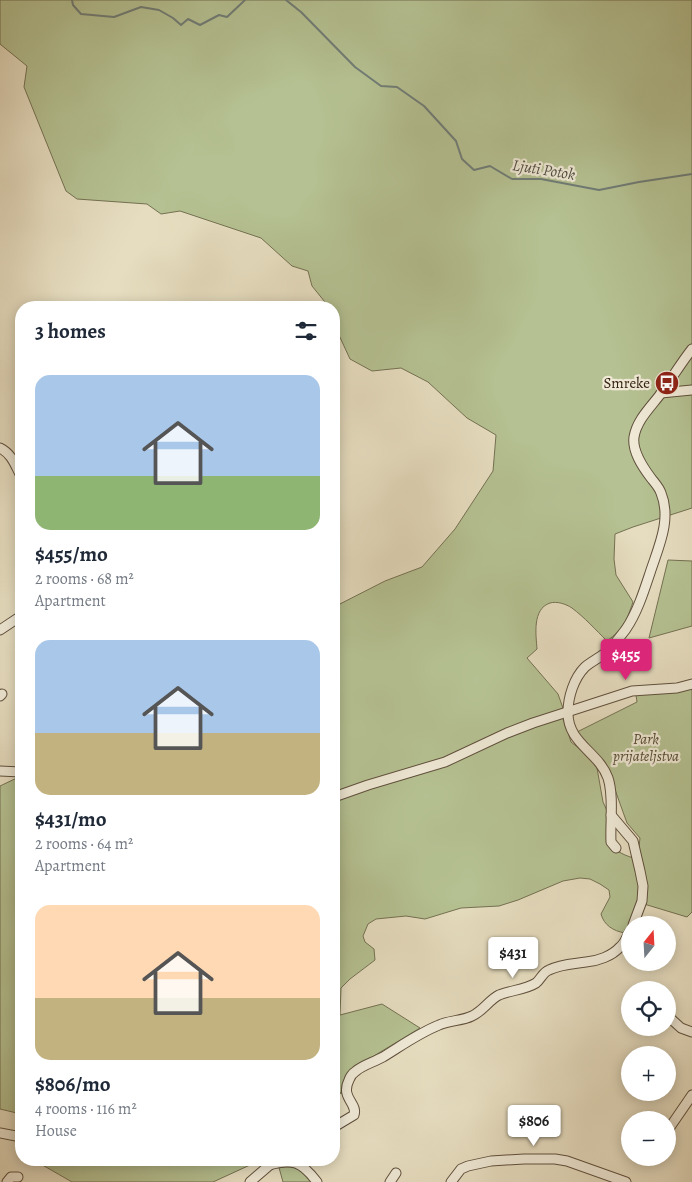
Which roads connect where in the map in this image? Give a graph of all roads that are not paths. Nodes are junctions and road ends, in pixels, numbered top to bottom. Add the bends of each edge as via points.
1 (692, 349) edge
2 (692, 390) edge
3 (661, 393) junction
4 (0, 448) edge
5 (15, 465) edge
6 (15, 620) edge
7 (0, 630) edge
8 (692, 684) edge
9 (568, 713) junction
10 (0, 771) edge
11 (15, 772) edge
12 (340, 795) edge
13 (611, 815) junction
14 (616, 848) dead end
15 (636, 916) edge
16 (621, 946) edge
17 (676, 1023) edge
18 (692, 1032) edge
19 (692, 1095) edge
20 (676, 1118) edge
21 (340, 1124) edge
22 (0, 1133) edge
23 (15, 1136) edge
24 (269, 1166) edge
25 (302, 1166) edge
26 (396, 1173) dead end
27 (18, 1177) dead end
28 (6, 1182) edge
29 (250, 1182) edge
30 (317, 1182) edge
31 (390, 1182) edge
32 (451, 1182) edge
33 (626, 1182) edge

1 - 3 street
2 - 3 street
3 - 9 street via 637,426 634,447 661,492 665,508 663,532 648,581 627,627 604,654 583,669 574,683
4 - 5 street via 9,454
6 - 7 street
8 - 9 street via 632,691
9 - 12 street via 507,733 445,762
9 - 13 street via 574,735 597,760 608,779
10 - 11 street
13 - 14 street via 611,842
13 - 15 street via 633,841 643,886
16 - 21 street via 602,959 549,969 537,982 499,995 470,1017 439,1025 360,1068 349,1078 346,1086 354,1116
17 - 18 street
19 - 20 street
22 - 23 street
24 - 29 street
25 - 30 street
26 - 31 street
27 - 28 street via 11,1177
32 - 33 street via 461,1169 468,1166 524,1158 567,1161

